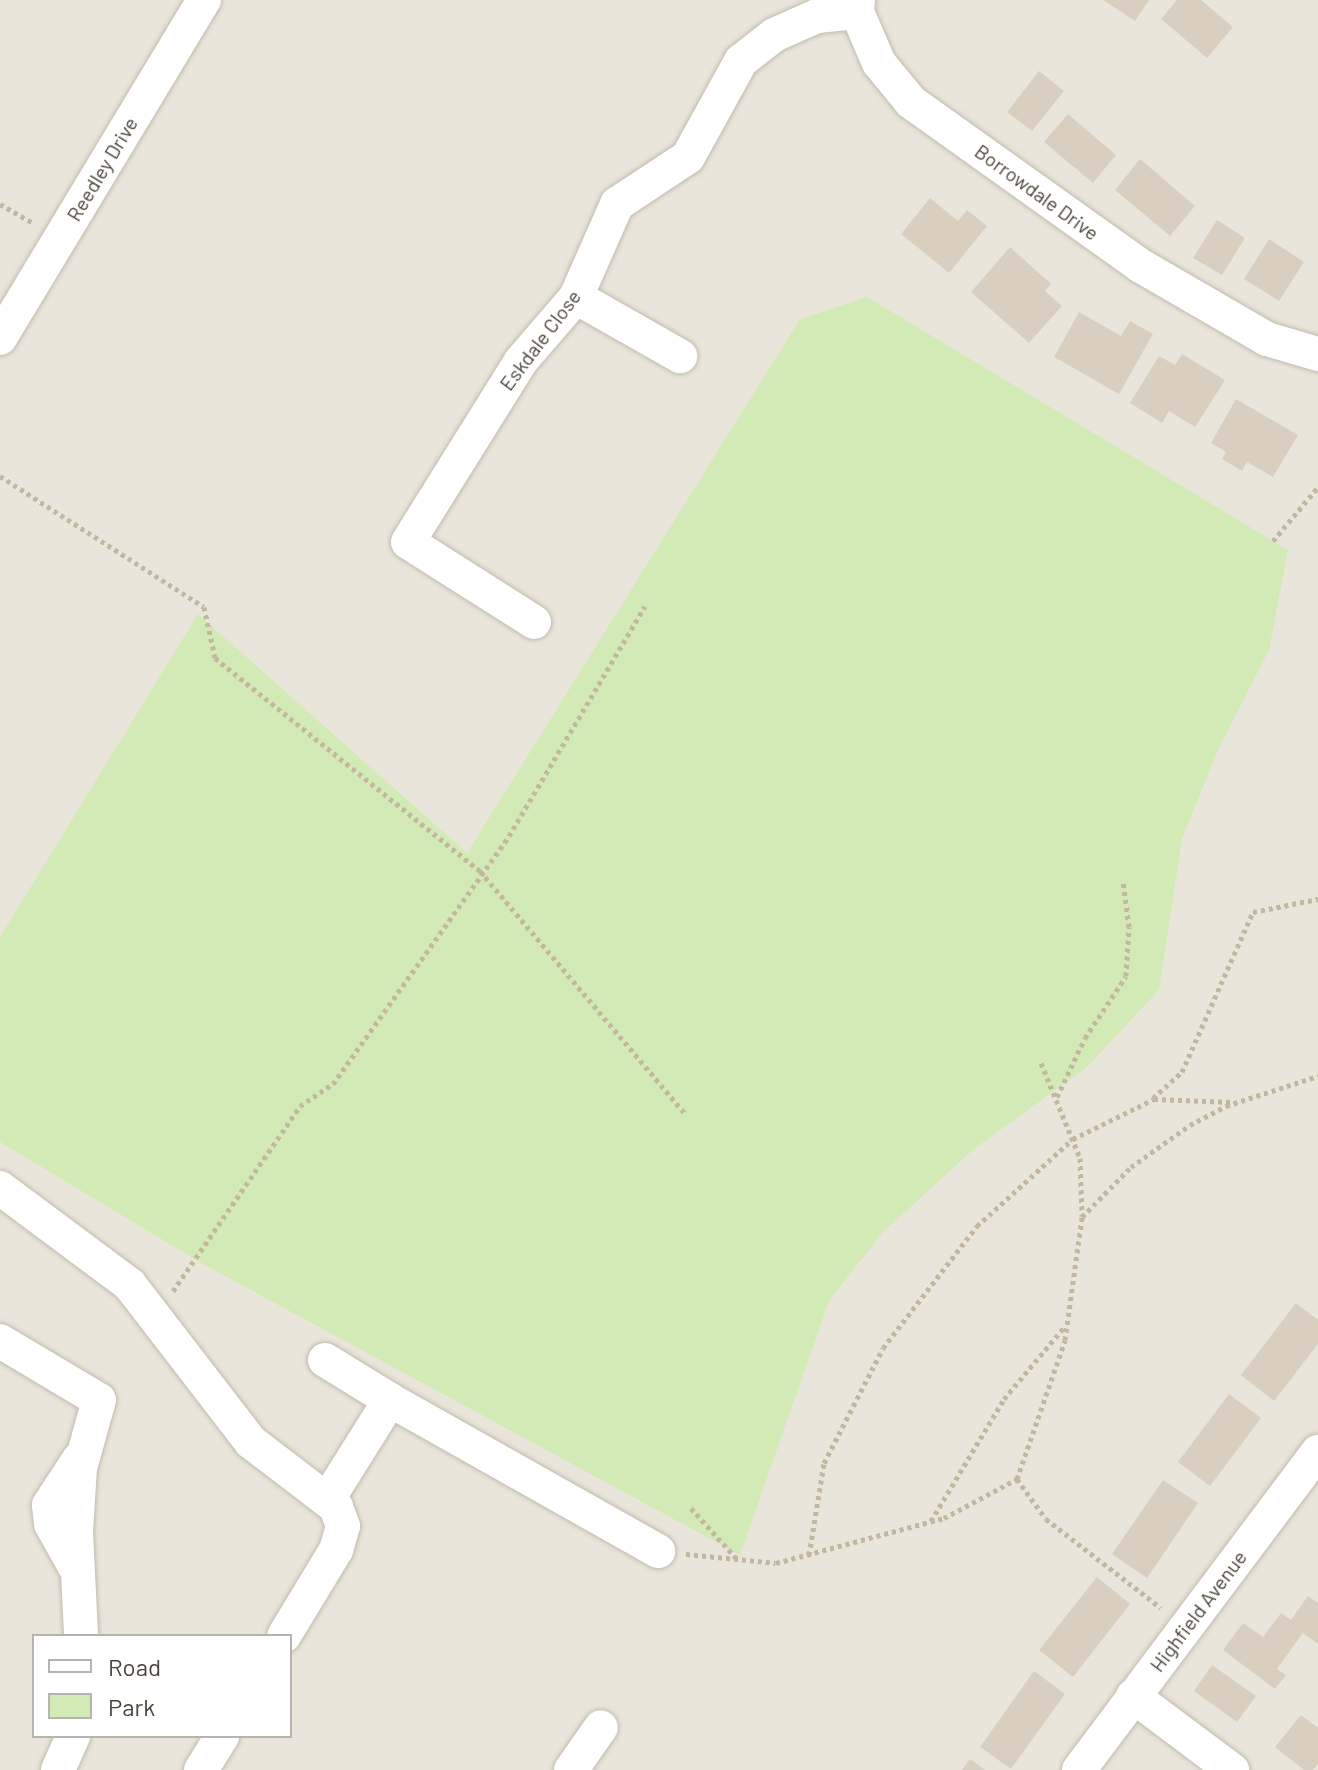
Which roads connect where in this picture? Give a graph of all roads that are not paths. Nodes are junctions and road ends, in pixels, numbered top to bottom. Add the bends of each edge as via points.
1 (204, 0) edge
2 (857, 6) edge
3 (576, 297) junction
4 (0, 338) edge
5 (1318, 354) edge
6 (680, 356) dead end
7 (534, 622) dead end
8 (0, 1188) edge
9 (0, 1341) edge
10 (325, 1360) dead end
11 (390, 1400) junction
12 (1318, 1452) edge
13 (328, 1499) junction
14 (658, 1551) road end
15 (81, 1634) edge
16 (285, 1634) edge
17 (1133, 1696) junction
18 (601, 1727) dead end
19 (72, 1738) edge
20 (221, 1738) edge
21 (58, 1770) edge
22 (201, 1770) edge
23 (571, 1770) edge
24 (1079, 1770) edge
25 (1232, 1770) edge

1 - 4 street, Reedley Drive
2 - 3 street, Eskdale Close via 774,35 741,61 688,157 617,204
2 - 5 street, Borrowdale Drive via 879,63 911,102 1141,266 1267,339
3 - 6 street
3 - 7 street, Eskdale Close via 521,361 408,542
8 - 13 street via 130,1285 251,1442
9 - 15 street via 99,1400 85,1451 49,1505 51,1524 77,1571
10 - 11 street
11 - 13 street
11 - 14 street
12 - 17 street, Highfield Avenue
13 - 16 street via 343,1526 336,1550
17 - 24 street, Highfield Avenue
17 - 25 street
18 - 23 street
19 - 21 street
20 - 22 street

